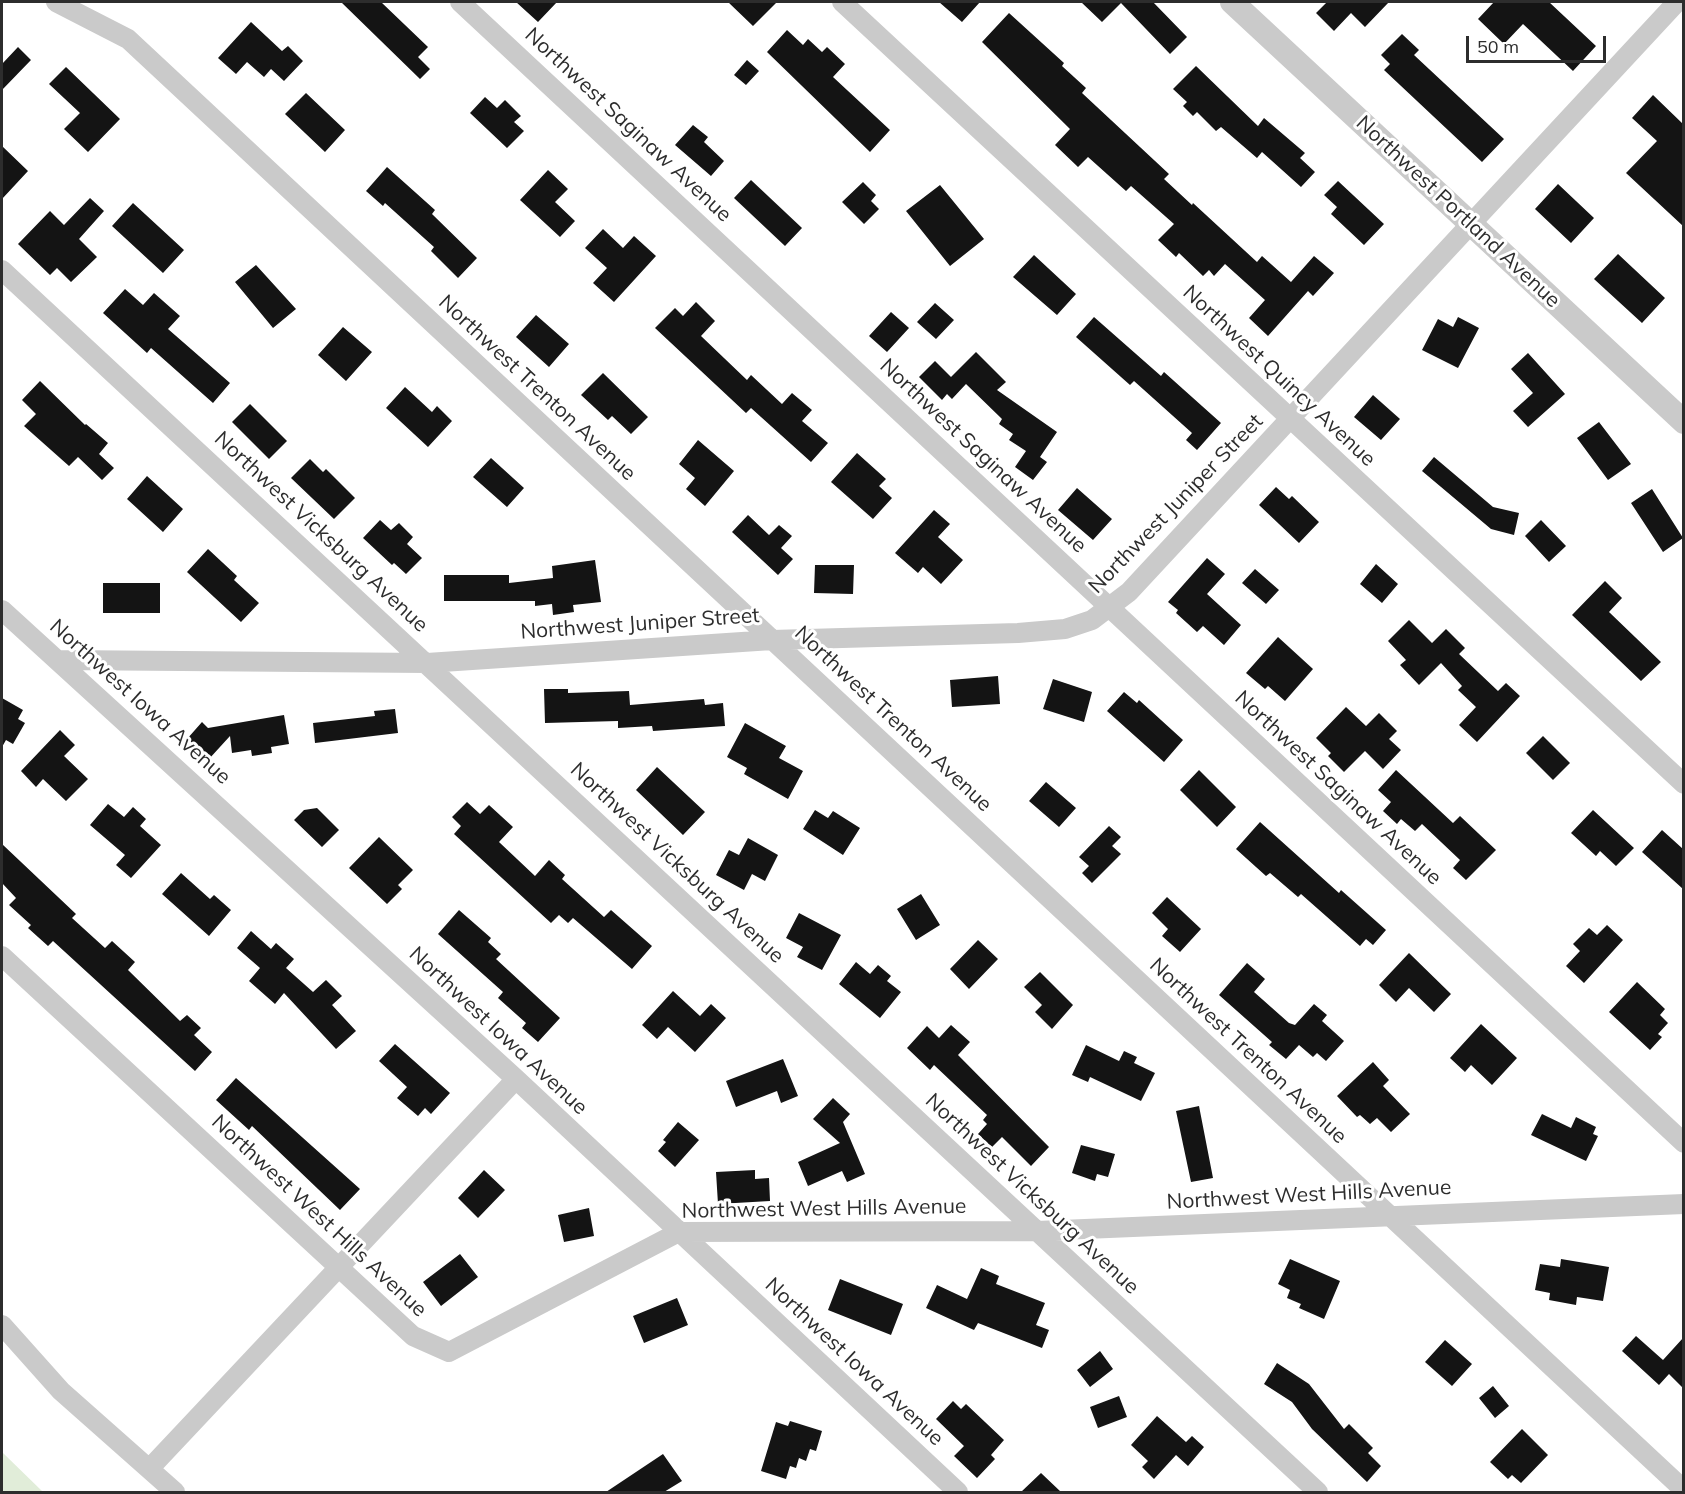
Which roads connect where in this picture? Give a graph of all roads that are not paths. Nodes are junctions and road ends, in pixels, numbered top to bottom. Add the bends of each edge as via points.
1 (56, 2) edge
2 (460, 2) edge
3 (842, 2) edge
4 (1232, 2) edge
5 (1677, 2) edge
6 (1471, 224) junction
7 (2, 270) edge
8 (1291, 420) junction
9 (1683, 422) edge
10 (1110, 608) junction
11 (2, 610) edge
12 (772, 640) junction
13 (59, 660) junction
14 (427, 663) junction
15 (1683, 784) edge
16 (2, 957) edge
17 (516, 1079) junction
18 (1683, 1143) edge
19 (1683, 1204) edge
20 (1389, 1215) junction
21 (1037, 1231) junction
22 (679, 1232) junction
23 (340, 1269) junction
24 (2, 1325) edge
25 (150, 1468) junction
26 (1683, 1490) edge
27 (175, 1492) edge
28 (958, 1492) edge
29 (1318, 1492) edge

1 - 12 street, Northwest Trenton Avenue via 128,39
2 - 10 street, Northwest Saginaw Avenue
3 - 8 street, Northwest Quincy Avenue
4 - 6 street, Northwest Portland Avenue
5 - 6 street, Northwest Juniper Street
6 - 8 street, Northwest Juniper Street
6 - 9 street, Northwest Portland Avenue
7 - 14 street, Northwest Vicksburg Avenue
8 - 10 street, Northwest Juniper Street
8 - 15 street, Northwest Quincy Avenue
10 - 12 street, Northwest Juniper Street via 1092,620 1065,629
10 - 18 street, Northwest Saginaw Avenue
11 - 13 street, Northwest Iowa Avenue
12 - 14 street, Northwest Juniper Street
12 - 20 street, Northwest Trenton Avenue
13 - 14 street, Northwest Juniper Street
13 - 17 street, Northwest Iowa Avenue
14 - 21 street, Northwest Vicksburg Avenue
16 - 23 street, Northwest West Hills Avenue
17 - 22 street, Northwest Iowa Avenue
17 - 23 street
19 - 20 street, Northwest West Hills Avenue
20 - 21 street, Northwest West Hills Avenue
20 - 26 street, Northwest Trenton Avenue
21 - 22 street, Northwest West Hills Avenue
21 - 29 street, Northwest Vicksburg Avenue
22 - 23 street, Northwest West Hills Avenue via 450,1352 412,1336
22 - 28 street, Northwest Iowa Avenue
23 - 25 street
24 - 25 street via 62,1391
25 - 27 street

